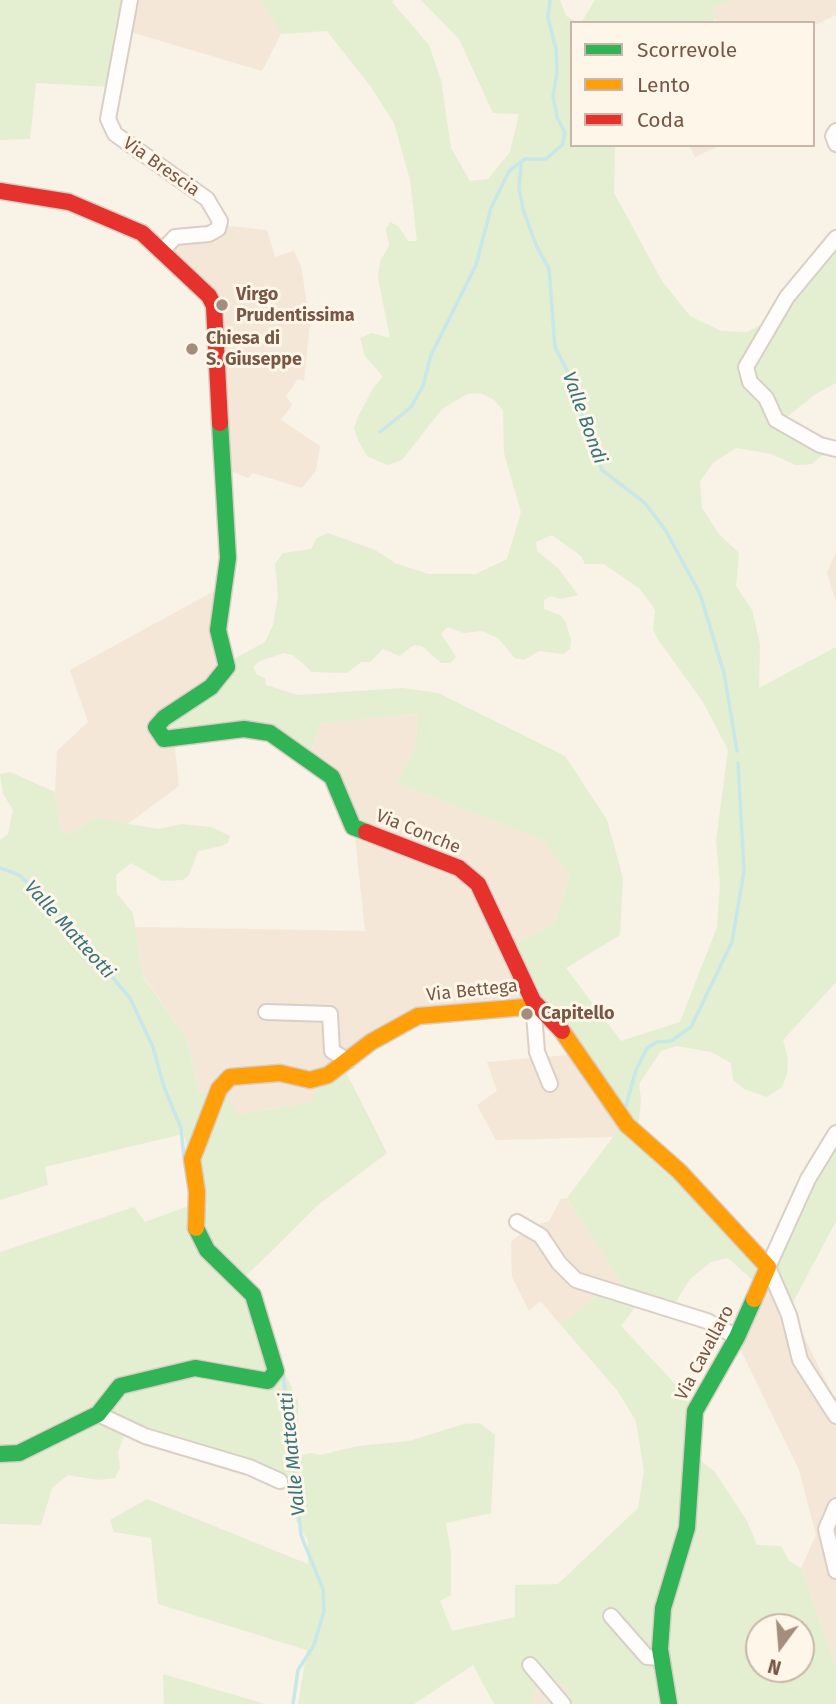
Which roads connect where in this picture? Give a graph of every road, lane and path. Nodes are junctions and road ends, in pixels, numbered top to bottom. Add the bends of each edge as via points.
1 (130, 0) edge
2 (836, 131) edge
3 (836, 144) edge
4 (0, 191) edge
5 (836, 238) edge
6 (163, 250) junction
7 (836, 449) edge
8 (533, 1001) junction
9 (266, 1012) dead end
10 (348, 1061) junction
11 (550, 1084) dead end
12 (836, 1133) edge
13 (517, 1222) dead end
14 (768, 1268) junction
15 (737, 1337) junction
16 (98, 1414) junction
17 (836, 1416) edge
18 (0, 1454) edge
19 (280, 1481) dead end
20 (836, 1506) edge
21 (836, 1571) edge
22 (611, 1616) dead end
23 (662, 1658) junction
24 (530, 1665) dead end
25 (563, 1704) edge
26 (669, 1704) edge

1 - 6 street, Via Brescia via 108,119 115,134 207,199 220,221 218,229 209,234 175,237
2 - 3 street
4 - 6 street, Via Conche via 69,202 142,233
5 - 7 street via 787,297 746,367 750,382 766,398 776,420
6 - 8 street, Via Conche via 214,306 228,558 218,630 227,667 211,687 156,727 164,739 244,729 270,733 302,752 332,777 353,827 459,868 478,884
8 - 10 street, Via Bettega via 525,1007 418,1016 371,1042
8 - 11 street via 537,1052
8 - 14 street, Via Conche via 563,1032 627,1125 679,1171
9 - 10 street via 330,1014 332,1051
10 - 16 street, Via Bettega via 328,1075 310,1080 280,1073 230,1077 219,1089 192,1159 197,1192 195,1228 206,1250 253,1295 276,1371 268,1381 195,1368 120,1387
12 - 14 street via 808,1179
13 - 15 street via 541,1236 576,1280 707,1321
14 - 15 street, Via Cavallaro
14 - 17 street via 789,1315 800,1360
15 - 23 street, Via Cavallaro via 695,1411 688,1528 663,1608
16 - 18 street, Via Bettega via 19,1452
16 - 19 street via 145,1436
20 - 21 street via 826,1529
22 - 23 street via 647,1657
23 - 26 street, Via Cavallaro
24 - 25 street

